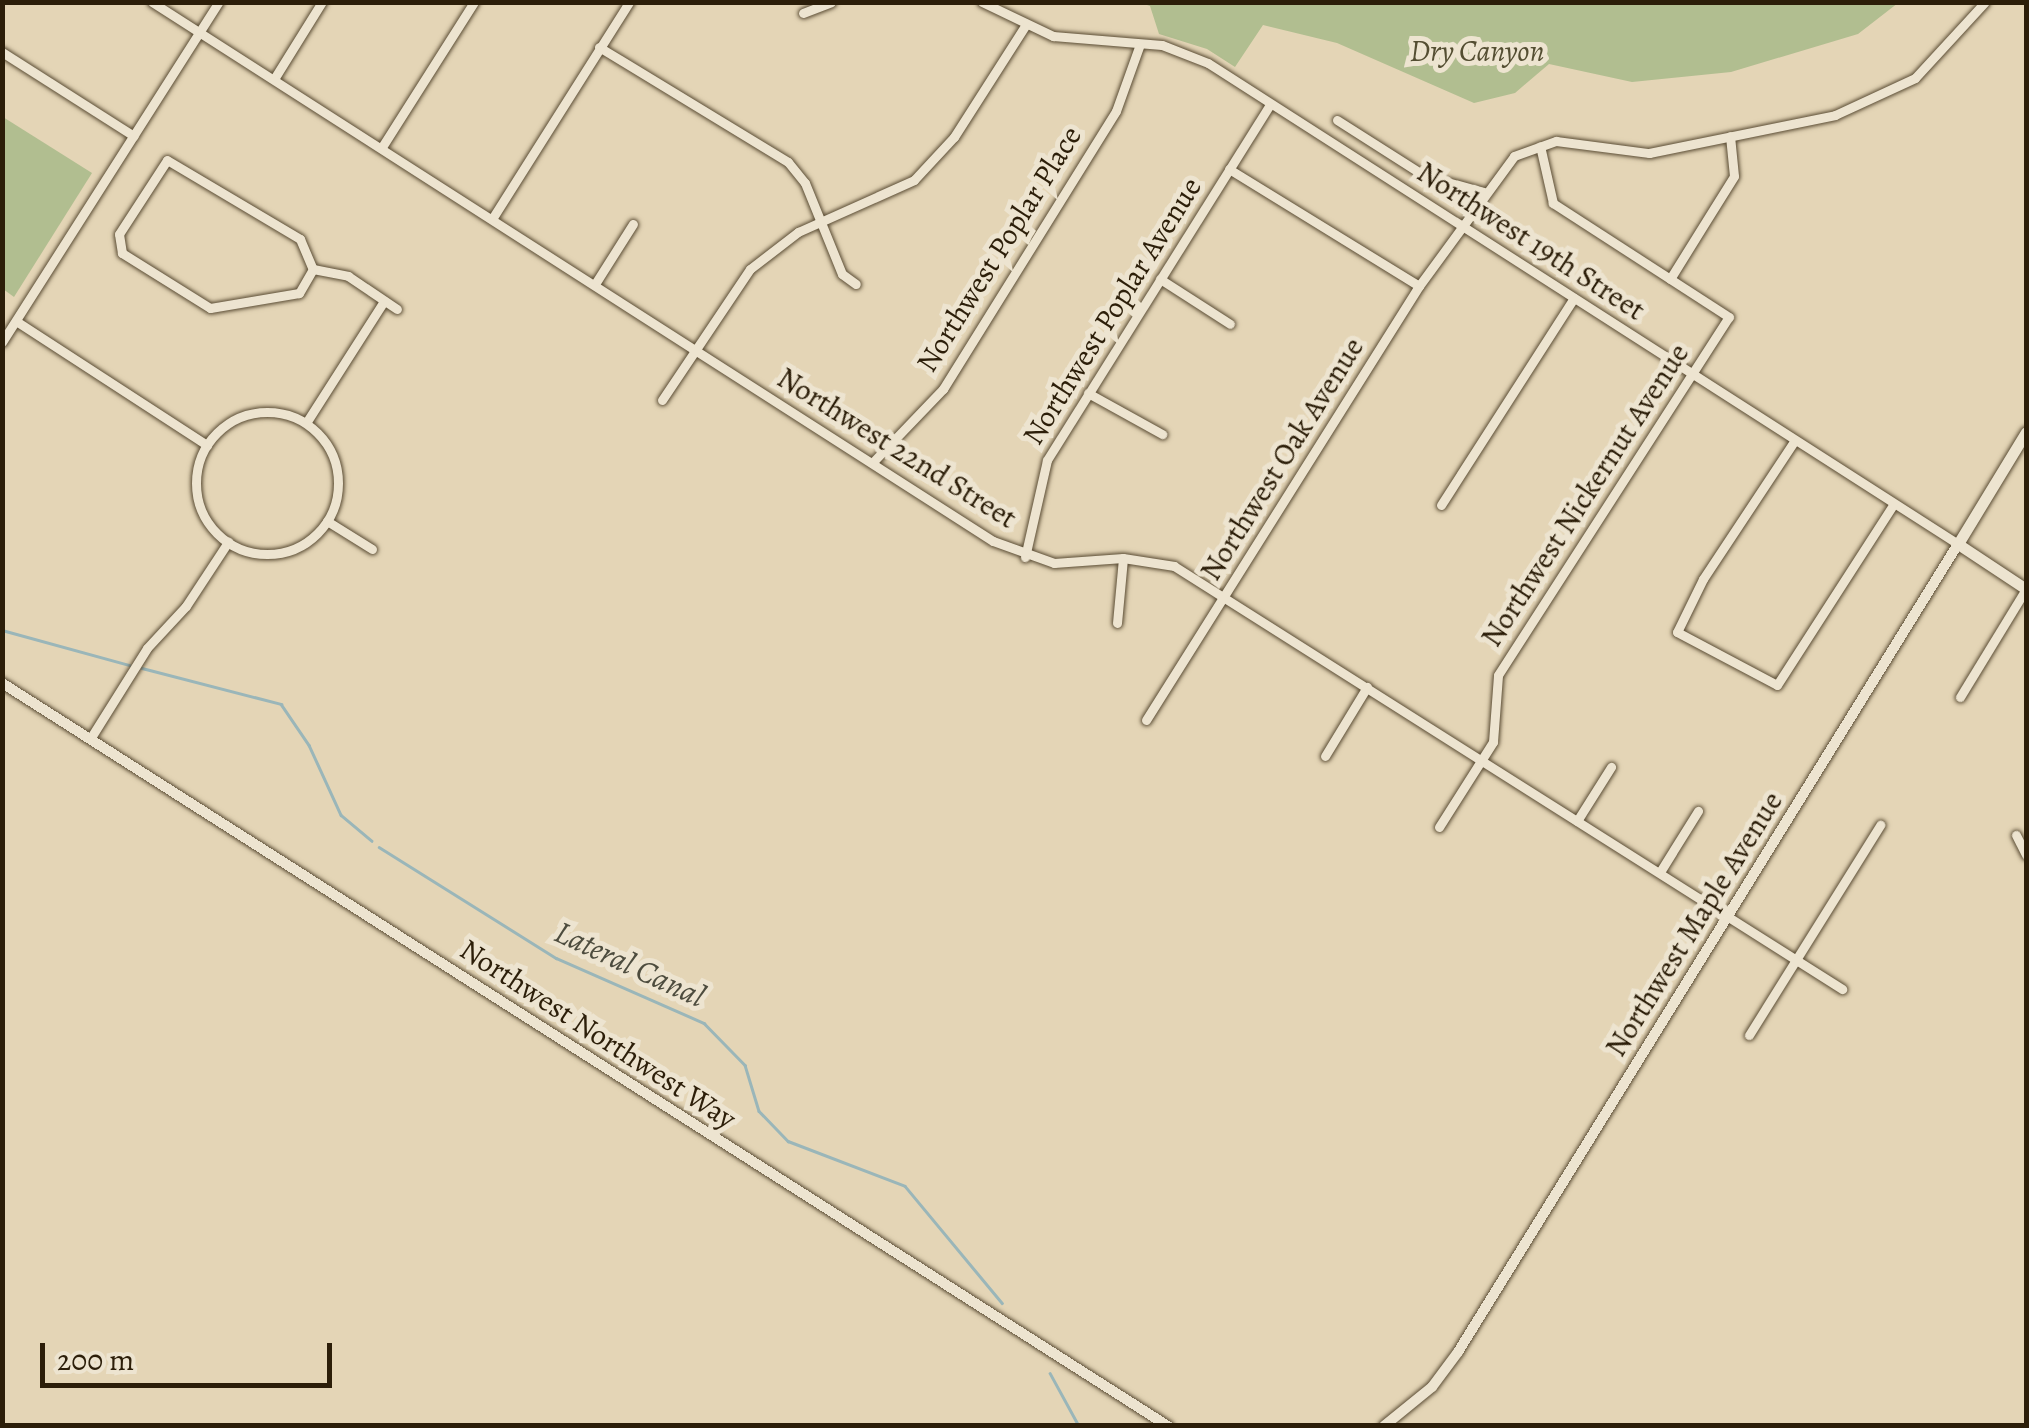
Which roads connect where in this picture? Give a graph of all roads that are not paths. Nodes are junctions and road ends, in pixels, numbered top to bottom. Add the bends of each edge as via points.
1 (152, 2) edge
2 (219, 2) edge
3 (322, 2) edge
4 (474, 2) edge
5 (629, 2) edge
6 (831, 2) edge
7 (982, 2) edge
8 (1986, 2) edge
9 (803, 13) dead end
10 (1025, 26) junction
11 (200, 32) junction
12 (1140, 44) junction
13 (599, 47) junction
14 (2, 52) edge
15 (274, 79) junction
16 (1270, 104) junction
17 (1337, 120) dead end
18 (134, 136) junction
19 (1730, 136) junction
20 (1540, 146) junction
21 (382, 148) junction
22 (1229, 169) junction
23 (1484, 192) junction
24 (492, 218) junction
25 (822, 223) junction
26 (634, 224) dead end
27 (1463, 226) junction
28 (313, 269) junction
29 (1160, 279) junction
30 (1670, 279) junction
31 (595, 284) junction
32 (856, 284) dead end
33 (1419, 286) junction
34 (1574, 298) junction
35 (384, 301) junction
36 (397, 309) dead end
37 (16, 321) junction
38 (1230, 324) dead end
39 (2, 342) edge
40 (694, 348) junction
41 (1694, 375) junction
42 (1088, 393) junction
43 (662, 400) dead end
44 (306, 422) junction
45 (2026, 432) edge
46 (1162, 434) dead end
47 (1795, 440) junction
48 (208, 445) junction
49 (872, 462) junction
50 (1441, 505) dead end
51 (1893, 505) junction
52 (327, 521) junction
53 (228, 542) junction
54 (1958, 544) junction
55 (372, 549) dead end
56 (1025, 557) junction
57 (1123, 558) junction
58 (2026, 589) edge
59 (1225, 597) junction
60 (1117, 623) dead end
61 (2, 683) edge
62 (1368, 688) junction
63 (1960, 698) dead end
64 (1146, 720) dead end
65 (90, 738) junction
66 (1325, 756) dead end
67 (1481, 760) junction
68 (1611, 767) dead end
69 (1698, 810) dead end
70 (1577, 821) junction
71 (1880, 825) dead end
72 (1439, 827) dead end
73 (2016, 835) dead end
74 (2026, 855) edge
75 (1660, 872) junction
76 (1729, 916) junction
77 (1796, 960) junction
78 (1842, 989) dead end
79 (1749, 1035) dead end
80 (1168, 1426) edge
81 (1384, 1426) edge

1 - 11 street, Northwest 22nd Street
2 - 11 street
3 - 15 street
4 - 21 street
5 - 13 street
6 - 9 street
7 - 10 street, Northwest 19th Street
8 - 19 street via 1915,78 1835,115
10 - 12 street, Northwest 19th Street via 1082,41
10 - 25 street via 954,137 914,180
11 - 15 street, Northwest 22nd Street
11 - 18 street
12 - 16 street, Northwest 19th Street via 1185,52
12 - 49 street, Northwest Poplar Place via 1116,111 943,389
13 - 24 street
13 - 25 street via 788,162
14 - 18 street
15 - 21 street, Northwest 22nd Street
16 - 22 street, Northwest Poplar Avenue
16 - 27 street, Northwest 19th Street
17 - 23 street via 1425,176
18 - 37 street
19 - 20 street via 1636,154 1572,142
19 - 30 street via 1734,176
20 - 23 street, Northwest Oak Avenue via 1514,156
20 - 30 street via 1553,203
21 - 24 street, Northwest 22nd Street
22 - 29 street, Northwest Poplar Avenue
22 - 33 street
23 - 27 street, Northwest Oak Avenue
24 - 31 street, Northwest 22nd Street
25 - 32 street via 842,274
25 - 40 street via 750,269
26 - 31 street
27 - 33 street, Northwest Oak Avenue
27 - 34 street, Northwest 19th Street
28 - 28 street via 300,292 288,298 210,308 122,253 117,240 161,167 175,160 300,240
28 - 35 street via 348,276
29 - 38 street
29 - 42 street, Northwest Poplar Avenue
30 - 41 street, Northwest Nickernut Avenue via 1729,317
31 - 40 street, Northwest 22nd Street
33 - 59 street, Northwest Oak Avenue
34 - 41 street, Northwest 19th Street
34 - 50 street
35 - 36 street
35 - 44 street
37 - 39 street
37 - 48 street
40 - 43 street
40 - 49 street, Northwest 22nd Street
41 - 47 street, Northwest 19th Street
41 - 67 street, Northwest Nickernut Avenue via 1498,675 1493,742
42 - 46 street
42 - 56 street, Northwest Poplar Avenue via 1046,460
44 - 48 street via 269,411 247,414
44 - 52 street via 336,460 339,482
45 - 54 main road, Northwest Maple Avenue
47 - 51 street, Northwest 19th Street
47 - 51 street via 1703,579 1677,632 1777,685
48 - 53 street via 196,485 200,509
49 - 56 street, Northwest 22nd Street
51 - 54 street, Northwest 19th Street
52 - 53 street via 304,544 281,553 256,554
52 - 55 street
53 - 65 street via 186,606 146,648
54 - 58 main road, Northwest 19th Street
54 - 76 street, Northwest Maple Avenue
56 - 57 street, Northwest 22nd Street via 1054,563
57 - 59 street, Northwest 22nd Street via 1174,566
57 - 60 street
58 - 63 street
59 - 62 street, Northwest 22nd Street
59 - 64 street, Northwest Oak Avenue
61 - 65 street, Northwest Northwest Way
62 - 66 street
62 - 67 street, Northwest 22nd Street
65 - 80 street, Northwest Northwest Way
67 - 70 street, Northwest 22nd Street
67 - 72 street, Northwest Nickernut Avenue
68 - 70 street
69 - 75 street
70 - 75 street, Northwest 22nd Street
71 - 77 street
73 - 74 street
75 - 76 street, Northwest 22nd Street
76 - 77 street, Northwest 22nd Street
76 - 81 street, Northwest Maple Avenue via 1458,1352 1432,1387
77 - 78 street, Northwest 22nd Street
77 - 79 street

